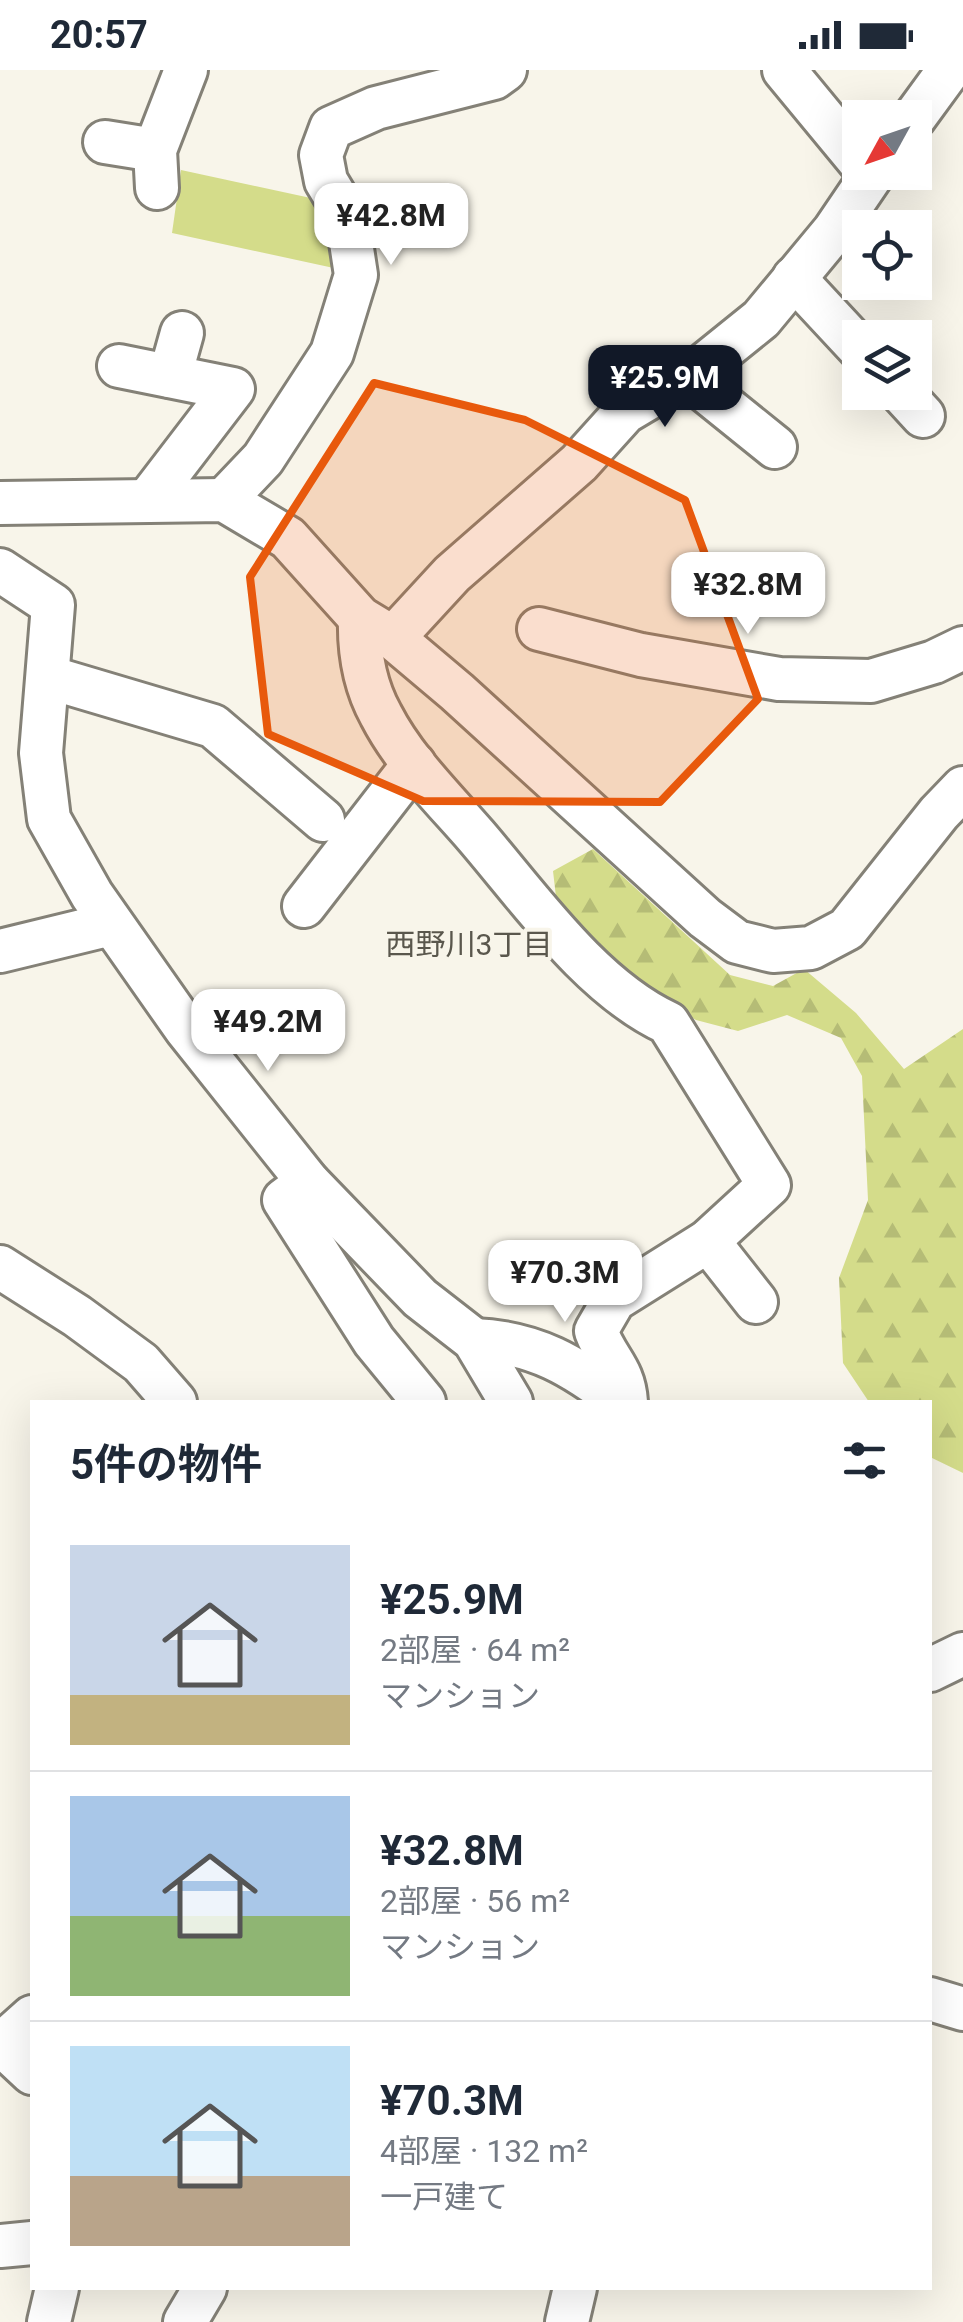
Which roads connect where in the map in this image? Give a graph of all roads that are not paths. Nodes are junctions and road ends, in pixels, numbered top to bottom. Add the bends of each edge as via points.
1 (186, 70) edge
2 (505, 70) edge
3 (784, 70) edge
4 (949, 70) edge
5 (927, 100) edge
6 (842, 139) edge
7 (105, 142) dead end
8 (858, 190) edge
9 (794, 278) junction
10 (842, 330) edge
11 (182, 332) dead end
12 (118, 366) dead end
13 (170, 376) junction
14 (686, 376) junction
15 (775, 447) dead end
16 (148, 500) junction
17 (224, 500) junction
18 (0, 502) edge
19 (0, 570) edge
20 (376, 628) junction
21 (538, 629) dead end
22 (963, 648) edge
23 (48, 678) junction
24 (414, 764) junction
25 (963, 788) edge
26 (323, 820) dead end
27 (304, 906) dead end
28 (111, 924) junction
29 (0, 951) edge
30 (308, 1182) junction
31 (708, 1242) junction
32 (0, 1267) edge
33 (756, 1302) dead end
34 (474, 1340) junction
35 (173, 1400) edge
36 (422, 1400) edge
37 (510, 1400) edge
38 (621, 1400) edge
39 (624, 1400) edge
40 (932, 2000) edge
41 (963, 2010) edge
42 (11, 2035) edge
43 (30, 2070) edge
44 (30, 2242) edge
45 (0, 2246) edge
46 (57, 2290) edge
47 (204, 2290) edge
48 (574, 2290) edge
49 (49, 2322) edge
50 (185, 2322) edge
51 (567, 2322) edge

1 - 7 street via 156,169
2 - 17 street via 330,128 321,155 326,180 347,216 356,275 332,353 263,458
3 - 6 street
4 - 5 street
8 - 9 street
9 - 10 street
9 - 14 street via 761,318
11 - 13 street
12 - 13 street
13 - 16 street via 233,390
14 - 15 street
14 - 20 street via 625,412 579,463 452,574
16 - 17 street
16 - 18 street
17 - 20 street via 288,538
19 - 23 street via 53,605
20 - 24 street via 359,652 380,714
20 - 25 street via 737,942 774,951 812,948 847,930
21 - 22 street via 779,679 871,680
23 - 26 street via 214,726
23 - 28 street via 41,753 50,819
24 - 27 street
24 - 31 street via 572,947 642,1011 668,1023 749,1152 769,1185
28 - 29 street
28 - 30 street
30 - 34 street via 420,1298
30 - 36 street via 284,1200 374,1341
31 - 33 street
31 - 39 street via 614,1300 596,1331 625,1379
32 - 35 street via 141,1363
34 - 37 street
34 - 38 street via 510,1341 568,1365
40 - 41 street
42 - 43 street
44 - 45 street
46 - 49 street
47 - 50 street
48 - 51 street

